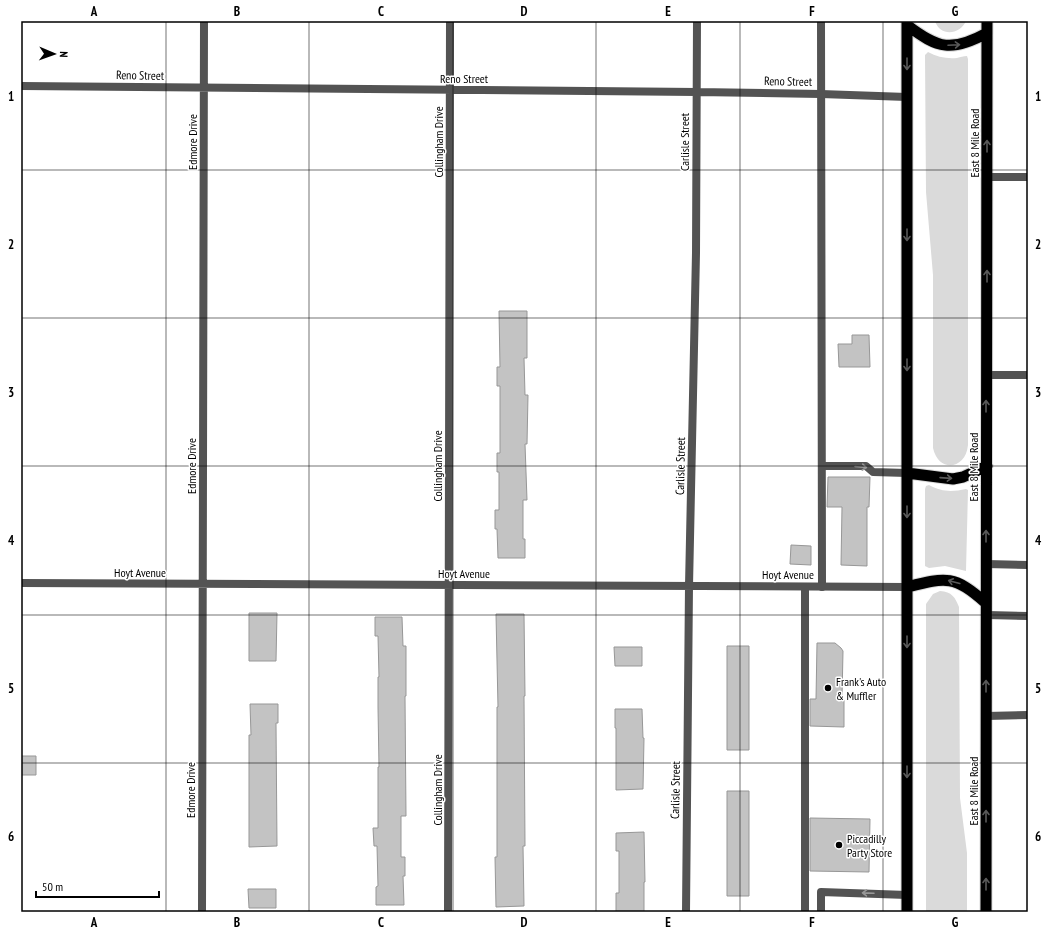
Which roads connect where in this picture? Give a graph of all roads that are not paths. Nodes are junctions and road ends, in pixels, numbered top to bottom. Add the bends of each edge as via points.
1 (204, 21) edge
2 (450, 21) edge
3 (697, 21) edge
4 (822, 21) edge
5 (987, 21) edge
6 (907, 23) edge
7 (987, 33) junction
8 (21, 86) edge
9 (204, 88) junction
10 (450, 90) junction
11 (697, 92) junction
12 (821, 94) junction
13 (907, 97) junction
14 (987, 177) junction
15 (1028, 177) edge
16 (986, 374) junction
17 (1028, 375) edge
18 (822, 466) junction
19 (986, 466) junction
20 (907, 473) junction
21 (986, 564) junction
22 (1028, 565) edge
23 (21, 583) edge
24 (203, 584) junction
25 (449, 585) junction
26 (689, 586) junction
27 (805, 586) junction
28 (822, 587) junction
29 (907, 587) junction
30 (986, 603) junction
31 (986, 615) junction
32 (1028, 616) edge
33 (1028, 715) edge
34 (986, 716) junction
35 (907, 895) junction
36 (202, 912) edge
37 (448, 912) edge
38 (686, 912) edge
39 (805, 912) edge
40 (821, 912) edge
41 (907, 912) edge
42 (986, 912) edge

1 - 9 street, Edmore Drive
2 - 10 street, Collingham Drive
3 - 11 street, Carlisle Street
4 - 12 street
5 - 7 highway, East 8 Mile Road
6 -> 7 highway via 923,37 945,45 963,44
6 -> 13 highway
14 -> 7 highway, East 8 Mile Road
8 - 9 street, Reno Street
9 - 10 street, Reno Street
9 - 24 street, Edmore Drive
10 - 11 street, Reno Street
10 - 25 street, Collingham Drive
11 - 12 street, Reno Street
11 - 26 street, Carlisle Street
12 - 13 street, Reno Street
12 - 18 street
13 -> 20 highway
14 - 15 street
16 -> 14 highway, East 8 Mile Road
16 - 17 street
19 -> 16 highway, East 8 Mile Road
18 -> 20 street via 866,466 872,472
18 - 28 street
20 -> 19 highway via 954,479
21 -> 19 highway, East 8 Mile Road
20 -> 29 highway
21 - 22 street
21 - 30 highway, East 8 Mile Road
23 - 24 street, Hoyt Avenue
24 - 25 street, Hoyt Avenue
24 - 36 street, Edmore Drive
25 - 26 street, Hoyt Avenue
25 - 37 street, Collingham Drive
26 - 27 street, Hoyt Avenue
26 - 38 street, Carlisle Street
27 - 28 street, Hoyt Avenue
27 - 39 street
28 - 29 street, Hoyt Avenue
30 -> 29 highway via 970,589 950,580
29 -> 35 highway
30 - 31 highway, East 8 Mile Road
31 - 32 street
34 -> 31 highway, East 8 Mile Road
33 - 34 street
42 -> 34 highway, East 8 Mile Road
35 -> 40 street via 821,892
35 - 41 highway

